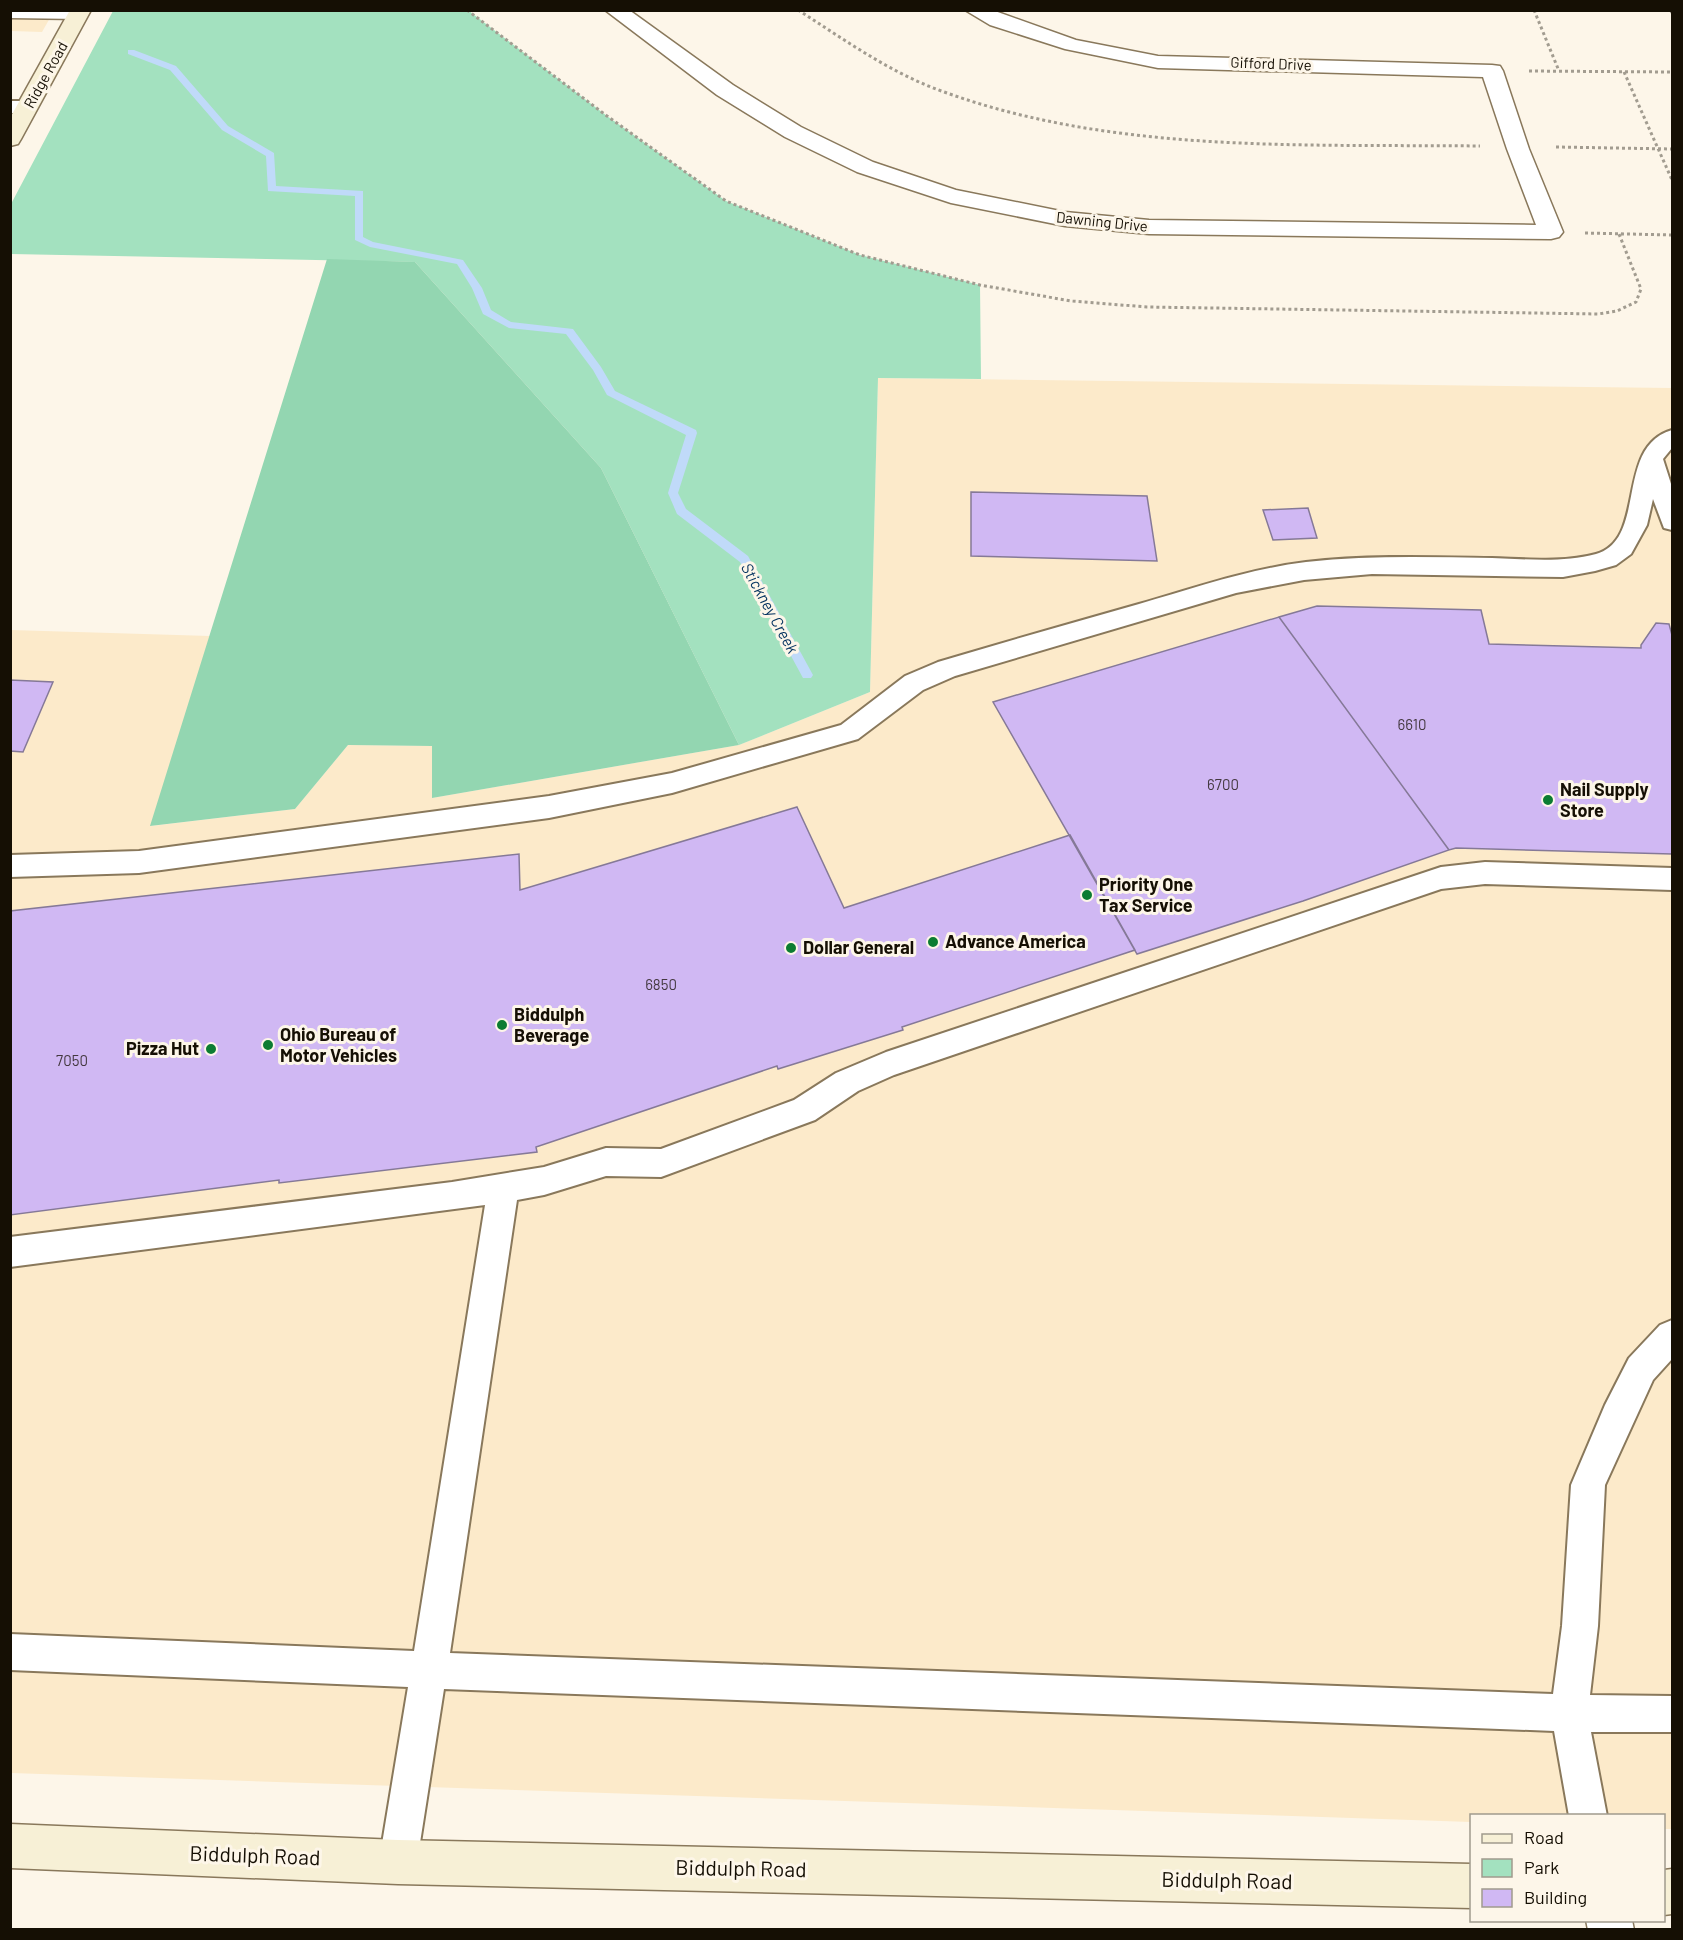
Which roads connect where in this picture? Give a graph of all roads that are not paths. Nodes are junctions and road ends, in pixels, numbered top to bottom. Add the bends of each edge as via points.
1 (615, 10) edge
2 (975, 10) edge
3 (10, 12) edge
4 (80, 12) edge
5 (19, 107) edge
6 (10, 139) edge
7 (1518, 149) joint
8 (1672, 438) edge
9 (1652, 459) junction
10 (1672, 522) edge
11 (10, 866) edge
12 (1672, 879) edge
13 (503, 1188) junction
14 (10, 1252) edge
15 (1672, 1336) edge
16 (10, 1652) edge
17 (429, 1670) junction
18 (1569, 1713) junction
19 (1672, 1714) edge
20 (1588, 1814) edge
21 (10, 1846) edge
22 (398, 1862) junction
23 (1470, 1886) edge

1 - 7 street, Dawning Drive via 725,90 793,132 865,167 951,196 1065,219 1149,227 1551,232
2 - 7 street, Gifford Drive via 1072,45 1158,62 1492,71
3 - 4 street
4 - 5 street, Ridge Road
5 - 6 street, Ridge Road
8 - 9 lane via 1662,444
9 - 10 lane
9 - 11 lane via 1626,545 1602,560 1563,568 1360,566 1259,579 993,653 914,683 849,732 672,783 549,807 138,862
12 - 13 lane via 1456,874 886,1065 847,1082 804,1110 661,1163 606,1162 544,1181
13 - 14 lane
13 - 17 lane
15 - 18 lane via 1641,1369 1588,1485 1580,1626
16 - 17 lane
17 - 18 lane
17 - 22 lane
18 - 19 lane
18 - 20 lane
21 - 22 street, Biddulph Road
22 - 23 street, Biddulph Road

